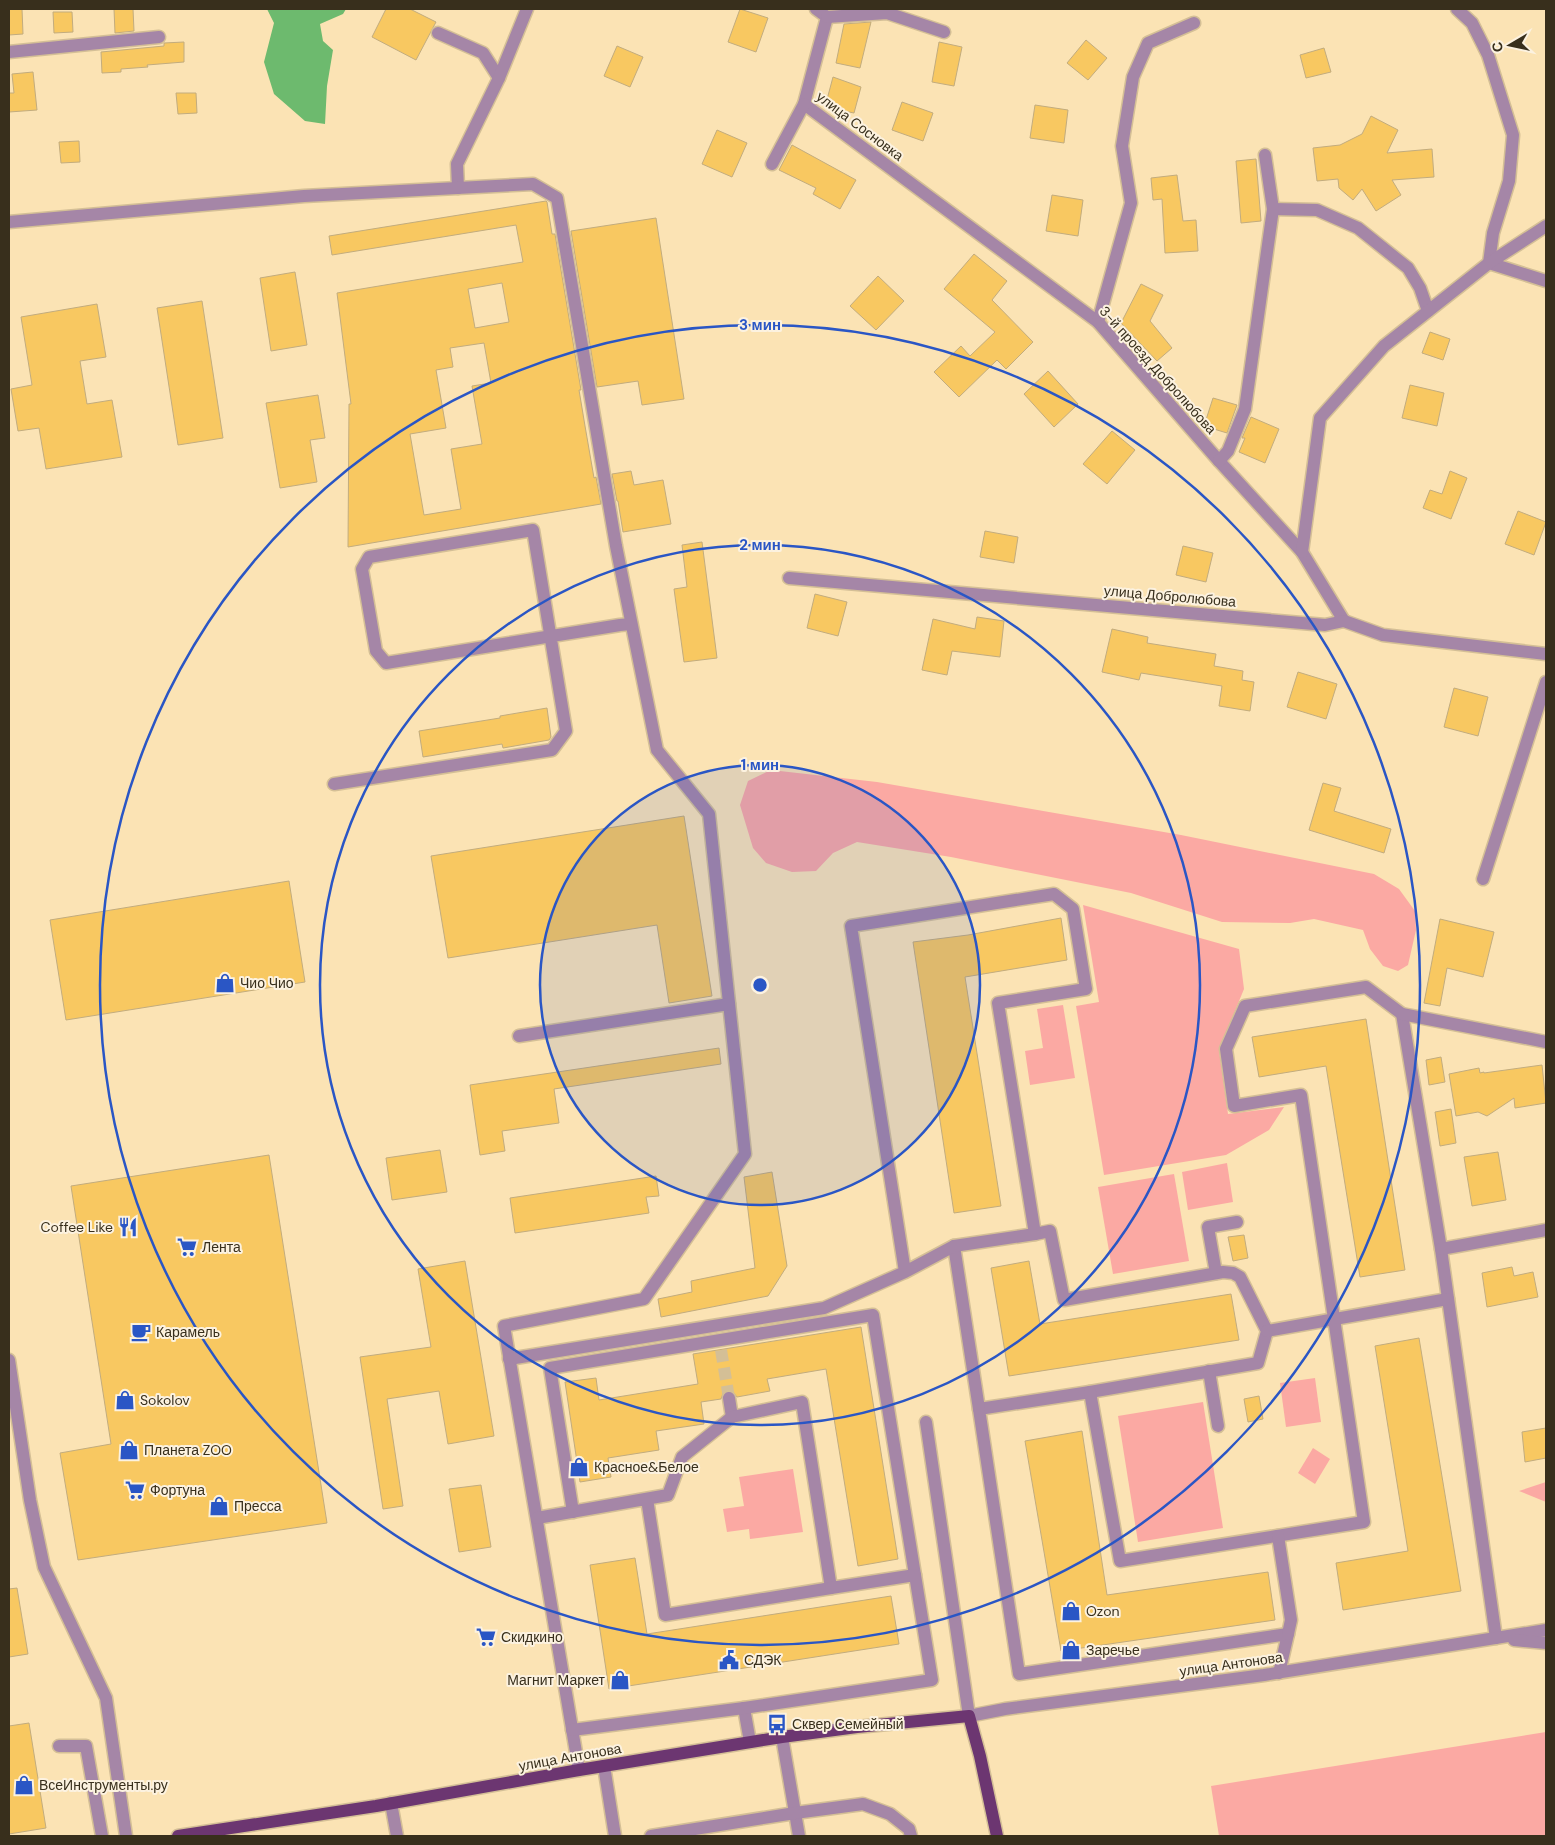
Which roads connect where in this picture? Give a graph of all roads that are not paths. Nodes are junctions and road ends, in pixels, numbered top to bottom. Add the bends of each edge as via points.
1 (527, 9) edge
2 (816, 9) edge
3 (1457, 9) edge
4 (828, 17) junction
5 (1194, 23) dead end
6 (944, 32) dead end
7 (438, 33) dead end
8 (159, 37) dead end
9 (9, 52) edge
10 (499, 78) junction
11 (804, 104) junction
12 (1265, 155) dead end
13 (772, 164) dead end
14 (908, 180) joint
15 (458, 188) junction
16 (1273, 209) junction
17 (9, 222) edge
18 (1546, 226) edge
19 (1489, 263) junction
20 (1546, 281) edge
21 (1428, 311) junction
22 (1098, 322) junction
23 (1219, 462) junction
24 (1302, 552) junction
25 (789, 578) dead end
26 (1344, 621) junction
27 (631, 624) junction
28 (550, 636) junction
29 (1546, 654) edge
30 (1546, 682) edge
31 (334, 784) dead end
32 (1483, 879) dead end
33 (729, 1004) junction
34 (1402, 1014) junction
35 (519, 1036) dead end
36 (1546, 1042) edge
37 (1237, 1222) dead end
38 (1546, 1230) edge
39 (1035, 1234) junction
40 (954, 1246) junction
41 (1441, 1249) junction
42 (905, 1272) junction
43 (1216, 1273) junction
44 (1448, 1299) junction
45 (1335, 1319) junction
46 (1267, 1331) junction
47 (510, 1359) junction
48 (9, 1360) edge
49 (1209, 1371) junction
50 (1090, 1392) junction
51 (729, 1398) tunnel mouth
52 (979, 1409) junction
53 (732, 1417) junction
54 (926, 1422) dead end
55 (1218, 1426) dead end
56 (647, 1499) junction
57 (573, 1512) junction
58 (536, 1518) junction
59 (1278, 1536) junction
60 (915, 1575) junction
61 (831, 1588) junction
62 (1546, 1630) edge
63 (1288, 1634) junction
64 (1496, 1638) junction
65 (1546, 1643) edge
66 (1279, 1673) junction
67 (744, 1708) junction
68 (968, 1716) junction
69 (572, 1730) junction
70 (782, 1737) junction
71 (750, 1742) junction
72 (59, 1746) dead end
73 (604, 1766) junction
74 (579, 1770) junction
75 (391, 1803) junction
76 (795, 1813) junction
77 (102, 1836) edge
78 (126, 1836) edge
79 (178, 1836) edge
80 (397, 1836) edge
81 (614, 1836) edge
82 (651, 1836) edge
83 (799, 1836) edge
84 (911, 1836) edge
85 (997, 1836) edge

1 - 10 street
2 - 4 street
3 - 19 street via 1472,23 1488,55 1514,135 1509,182 1493,233
4 - 6 street via 887,13
4 - 11 street, улица Сосновка
5 - 22 street via 1148,43 1134,76 1122,146 1130,202
7 - 10 street via 482,53
8 - 9 street
10 - 15 street via 456,164
11 - 13 street
11 - 14 street, улица Сосновка
12 - 16 street
14 - 22 street, 3-й проезд Добролюбова
15 - 17 street via 304,196
15 - 27 street via 533,184 557,198
16 - 21 street via 1317,210 1358,228 1408,268
16 - 23 street via 1245,409 1228,451
18 - 19 street
19 - 20 street
19 - 21 street
21 - 24 street via 1384,346 1320,418
22 - 23 street, 3-й проезд Добролюбова
23 - 24 street, 3-й проезд Добролюбова
24 - 26 street, 3-й проезд Добролюбова
25 - 26 street, улица Добролюбова via 1325,625
26 - 29 street, улица Добролюбова via 1383,635
27 - 28 street
27 - 33 street via 656,750 709,814
28 - 28 street via 386,663 376,651 362,569 369,557 533,530
28 - 31 street via 566,731 552,750
30 - 32 street
33 - 35 street
33 - 47 street via 745,1154 644,1299 504,1326
34 - 36 street
34 - 41 street
34 - 45 street via 1366,987 1245,1006 1226,1049 1234,1106 1301,1095
37 - 43 street via 1208,1227
38 - 41 street
39 - 40 street
39 - 42 street via 998,1003 1086,989 1073,909 1054,894 851,926
39 - 43 street via 1050,1230 1064,1300
40 - 42 street
40 - 52 street
41 - 44 street
42 - 47 street via 824,1308
43 - 46 street via 1234,1273 1240,1277
44 - 45 street
44 - 64 street
45 - 46 street
45 - 59 street via 1364,1522
46 - 49 street via 1258,1362
47 - 58 street
48 - 78 street via 30,1500 44,1567 106,1698
49 - 50 street
49 - 55 street
50 - 52 street
50 - 59 street via 1120,1561
51 - 53 street
52 - 63 street via 1019,1674
53 - 56 street via 682,1456 668,1495
53 - 61 street via 802,1402
54 - 68 street
56 - 57 street
56 - 61 street via 665,1615
57 - 58 street
57 - 60 street via 550,1368 720,1345 873,1315
58 - 69 street
59 - 63 street via 1291,1620
60 - 61 street
60 - 67 street via 932,1680
62 - 64 street
63 - 66 street
64 - 65 street
64 - 66 street, улица Антонова
66 - 68 street, улица Антонова
67 - 69 street
67 - 71 street
68 - 70 main road, улица Антонова
68 - 85 main road
69 - 74 street
70 - 71 main road, улица Антонова
70 - 76 street
71 - 73 main road, улица Антонова
72 - 77 street via 86,1746
73 - 74 main road, улица Антонова
73 - 81 street
74 - 75 main road, улица Антонова
75 - 79 main road, улица Антонова
75 - 80 street
76 - 82 street
76 - 83 street
76 - 84 street via 863,1804 890,1814 910,1830

